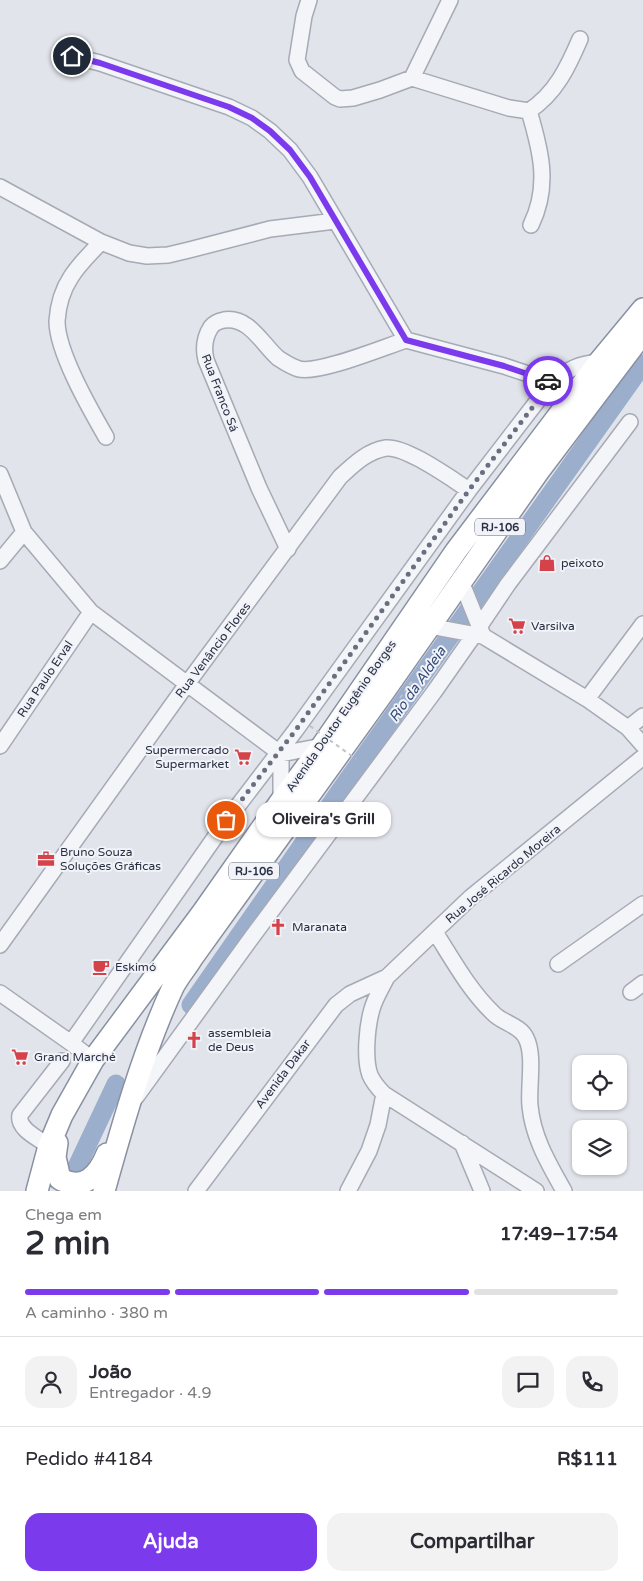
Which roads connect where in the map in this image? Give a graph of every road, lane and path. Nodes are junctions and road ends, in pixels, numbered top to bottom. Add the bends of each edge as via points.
1 (309, 0) edge
2 (450, 0) edge
3 (580, 39) dead end
4 (72, 56) dead end
5 (412, 78) junction
6 (529, 111) junction
7 (0, 187) edge
8 (335, 221) junction
9 (531, 225) dead end
10 (101, 242) junction
11 (643, 309) edge
12 (643, 333) edge
13 (406, 340) junction
14 (599, 362) junction
15 (552, 382) junction
16 (630, 422) dead end
17 (106, 437) dead end
18 (0, 474) edge
19 (469, 490) junction
20 (24, 532) junction
21 (288, 549) junction
22 (0, 561) edge
23 (464, 588) junction
24 (91, 612) junction
25 (643, 624) edge
26 (435, 627) junction
27 (476, 630) junction
28 (187, 684) junction
29 (587, 699) junction
30 (643, 716) edge
31 (310, 726) dead end
32 (628, 728) junction
33 (643, 745) edge
34 (0, 746) edge
35 (322, 746) junction
36 (280, 753) junction
37 (643, 757) edge
38 (356, 759) dead end
39 (281, 801) junction
40 (643, 904) edge
41 (435, 932) junction
42 (0, 945) edge
43 (558, 964) dead end
44 (387, 977) junction
45 (174, 986) junction
46 (0, 993) edge
47 (71, 1043) junction
48 (62, 1060) dead end
49 (93, 1060) junction
50 (384, 1094) junction
51 (128, 1108) junction
52 (62, 1115) junction
53 (462, 1143) junction
54 (49, 1146) junction
55 (37, 1191) edge
56 (104, 1191) edge
57 (196, 1191) edge
58 (348, 1191) edge
59 (482, 1191) edge
60 (536, 1191) edge
61 (564, 1191) edge

1 - 5 street via 297,53 298,65 309,78 340,99 353,98
2 - 5 street
3 - 6 street via 552,91
4 - 8 street via 229,107 252,118 290,150
5 - 6 street via 509,108
6 - 9 street via 540,147 542,186 538,210
7 - 10 street
8 - 10 street via 270,229 168,255 129,253
8 - 13 street
10 - 17 street via 71,276 57,322 68,364
11 - 14 highway, Avenida Doutor Eugênio Borges / RJ-106
12 - 23 highway, Avenida Doutor Eugênio Borges / RJ-106 via 538,472
13 - 15 street
13 - 21 street, Rua Franco Sá via 338,363 300,369 280,359 244,323 226,319 212,325 203,350 206,360
14 - 15 street via 567,370
14 - 35 highway, Avenida Doutor Eugênio Borges / RJ-106 via 456,551
15 - 19 street
16 - 27 street, Avenida Doutor Eugênio Borges
18 - 20 street
19 - 21 street, Rua Venâncio Flores via 398,450 387,448 373,452 340,477
19 - 36 street
20 - 22 street
20 - 24 street
21 - 28 street, Rua Venâncio Flores
23 - 26 highway, Avenida Doutor Eugênio Borges / RJ-106
23 - 27 street
24 - 28 street
24 - 34 street, Rua Paulo Erval
25 - 29 street
26 - 27 street
26 - 45 highway, Avenida Doutor Eugênio Borges / RJ-106
27 - 29 street
27 - 51 street, Avenida Doutor Eugênio Borges via 434,692
28 - 36 street
28 - 42 street, Rua Venâncio Flores
29 - 32 street
30 - 32 street
31 - 38 path, bridge
32 - 33 street
35 - 36 street
35 - 39 highway, Avenida Doutor Eugênio Borges / RJ-106
36 - 39 street
36 - 47 street via 226,820
37 - 41 street, Rua José Ricardo Moreira via 471,897
39 - 49 highway, Avenida Doutor Eugênio Borges / RJ-106
40 - 43 street
41 - 44 street
41 - 61 street, Rua José Ricardo Moreira via 466,981 493,1014 526,1036 530,1048 530,1107 535,1131
44 - 50 street via 372,1008 367,1059 370,1076
44 - 57 street, Avenida Dakar via 350,994 336,1005
45 - 51 highway, Avenida Doutor Eugênio Borges / RJ-106
45 - 52 highway via 160,1003 134,1067 115,1134 103,1163 87,1181 73,1184 60,1178 55,1157
46 - 47 street
47 - 49 street
48 - 54 street via 19,1120 21,1126
49 - 52 highway, Avenida Doutor Eugênio Borges / RJ-106
50 - 53 street
50 - 58 street via 369,1151
51 - 56 highway, Avenida Doutor Eugênio Borges / RJ-106
52 - 54 highway, Avenida Doutor Eugênio Borges / RJ-106
53 - 59 street
53 - 60 street
54 - 55 highway, Avenida Doutor Eugênio Borges / RJ-106

